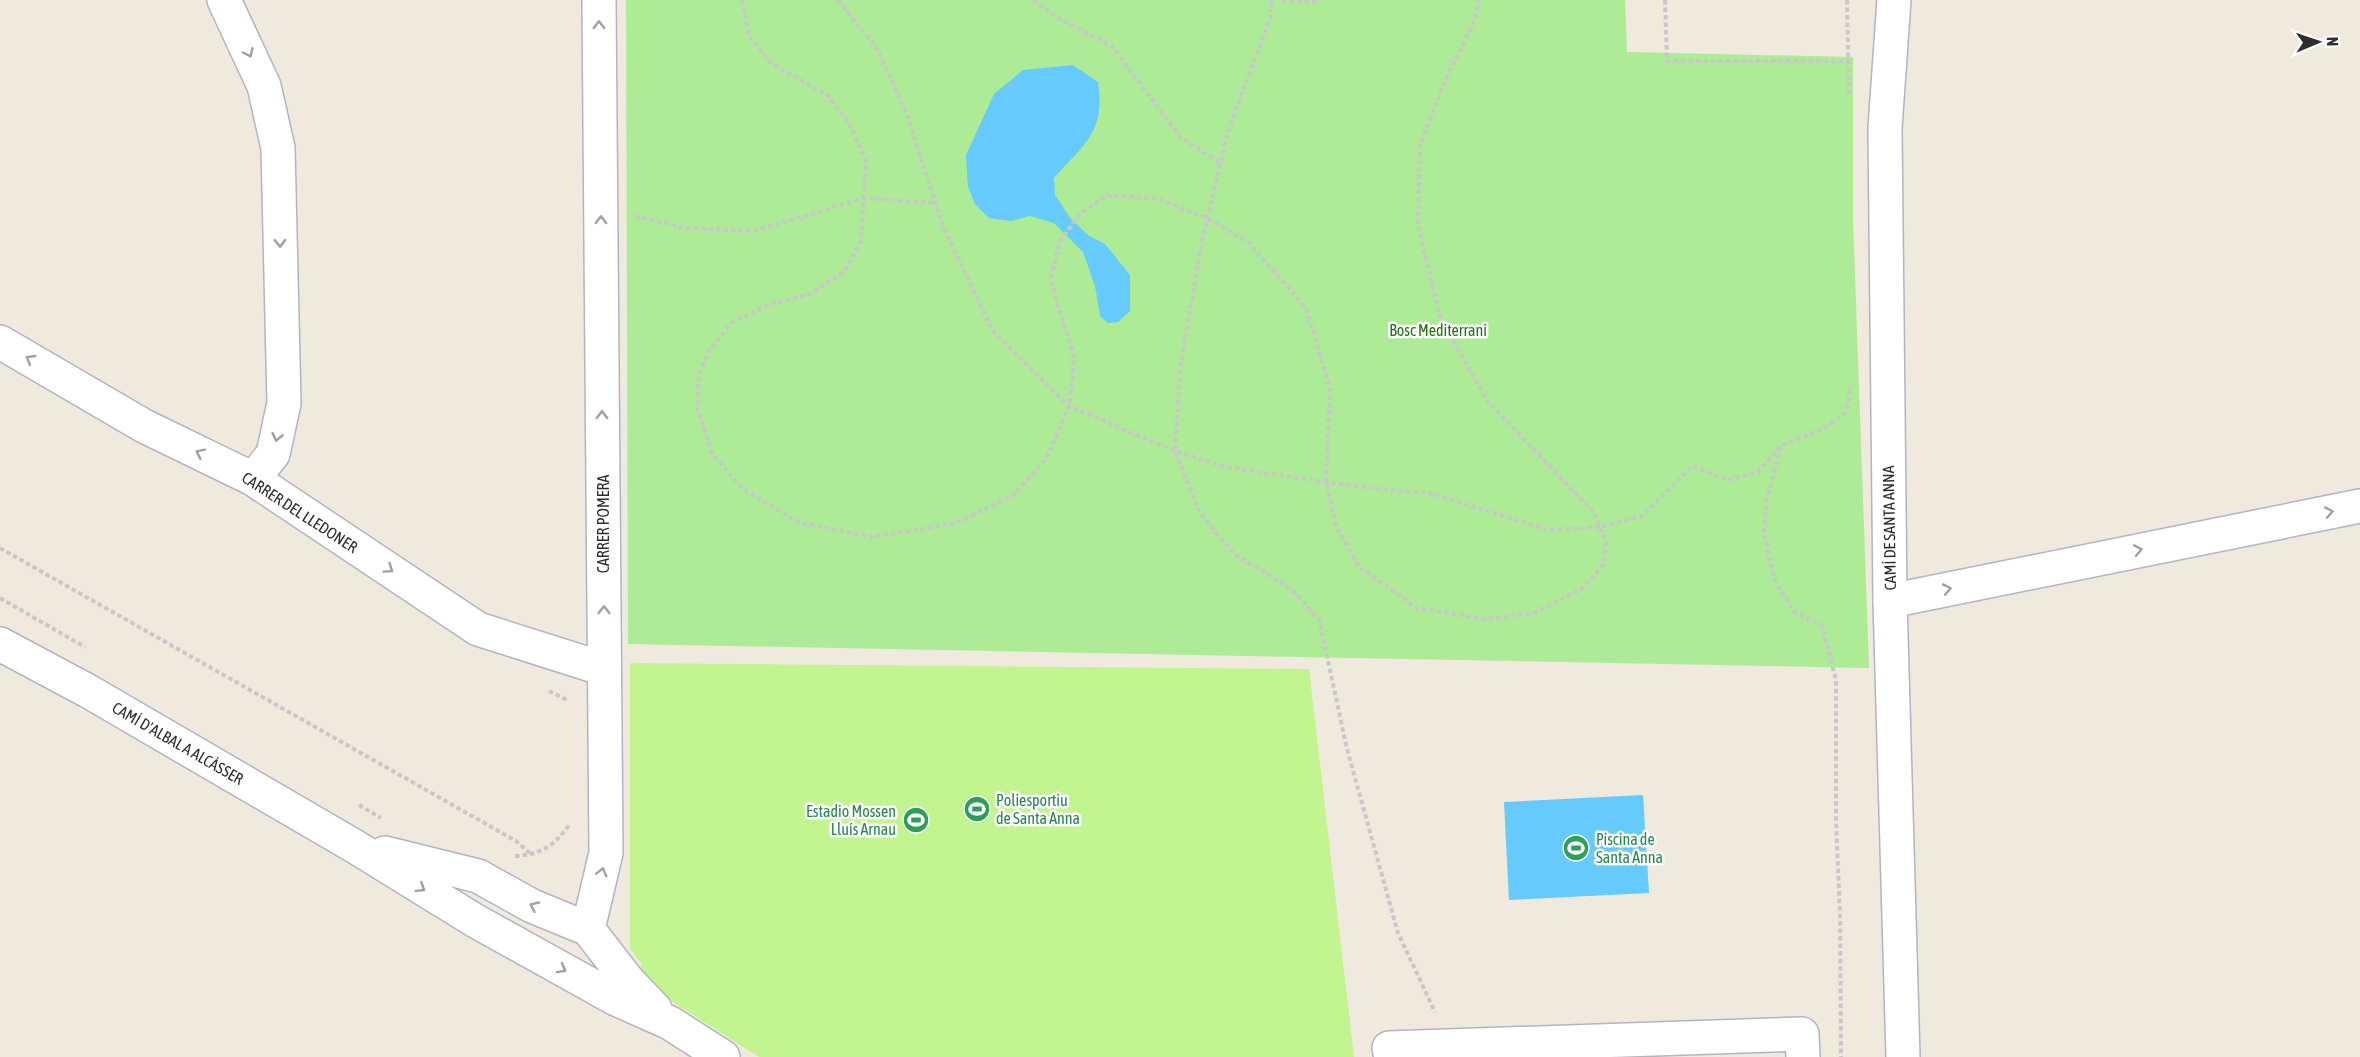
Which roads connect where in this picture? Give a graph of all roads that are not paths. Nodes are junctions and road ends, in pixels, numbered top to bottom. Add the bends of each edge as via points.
1 (224, 0) edge
2 (599, 0) edge
3 (1894, 0) edge
4 (0, 342) edge
5 (253, 479) junction
6 (2360, 506) edge
7 (1890, 601) junction
8 (0, 644) edge
9 (604, 669) junction
10 (354, 846) junction
11 (474, 920) junction
12 (588, 929) junction
13 (670, 1023) junction
14 (723, 1057) edge
15 (1391, 1057) edge
16 (1803, 1057) edge
17 (1903, 1057) edge

1 -> 5 street via 264,86 278,148 284,403 273,454
9 -> 2 street, CARRER POMERA
3 - 7 street, CAMÍ DE SANTA ANNA via 1885,128
5 -> 4 street, CARRER DEL LLEDONER via 144,426
5 -> 9 street, CARRER DEL LLEDONER via 478,629
7 -> 6 street
7 - 17 street, CAMÍ DE SANTA ANNA
8 - 10 street, CAMÍ D'ALBAL A ALCÀSSER
12 -> 9 street, CARRER POMERA via 606,853
10 -> 11 street, CAMÍ D'ALBAL A ALCÀSSER
12 -> 10 street, CAMÍ D'ALBAL A ALCÀSSER via 532,906 478,876
11 - 12 street via 548,937
11 -> 13 street, CAMÍ D'ALBAL A ALCÀSSER via 616,999
12 - 13 street, CAMÍ D'ALBAL A ALCÀSSER via 642,997
13 - 14 street, CAMÍ D'ALBAL A ALCÀSSER
15 - 16 street via 1389,1048 1802,1034

